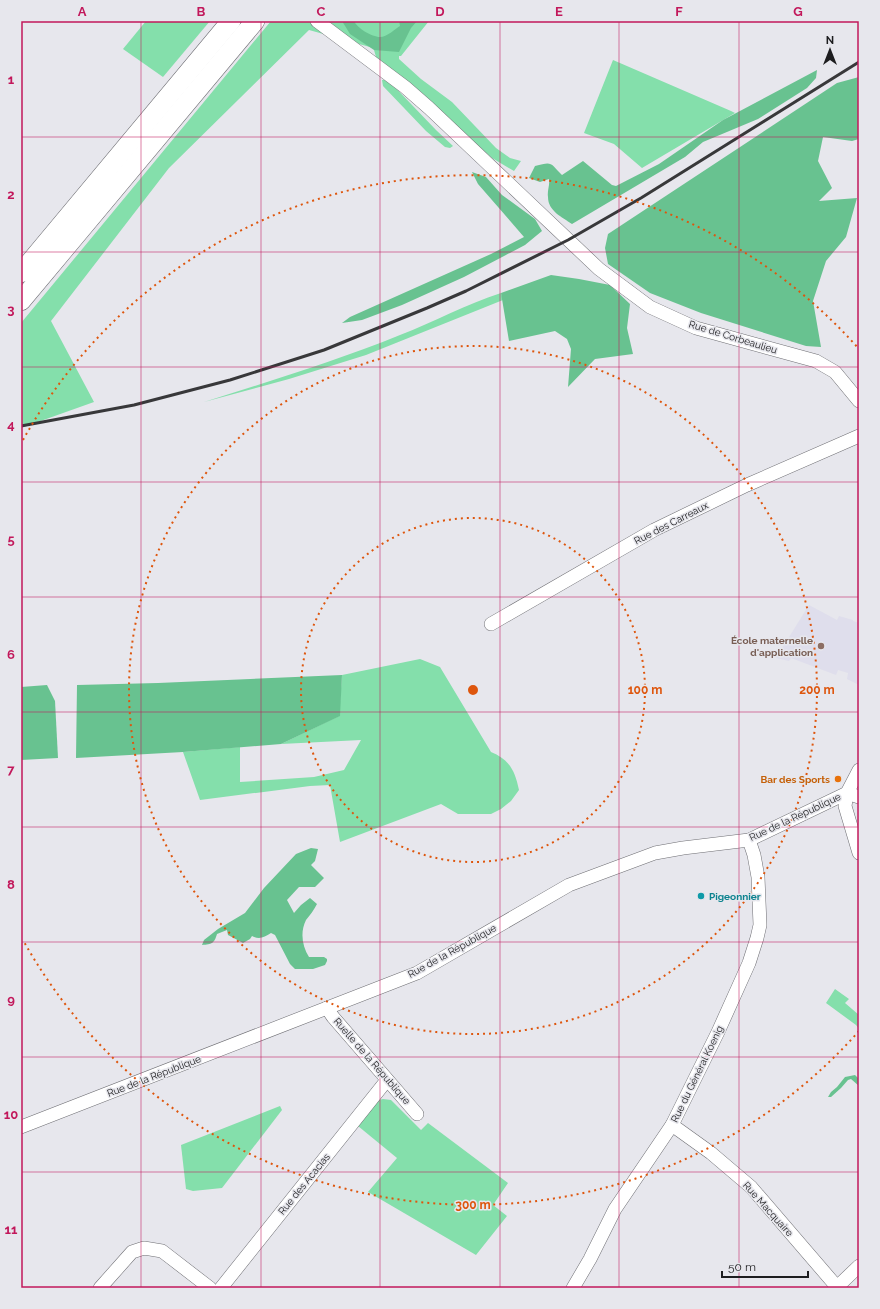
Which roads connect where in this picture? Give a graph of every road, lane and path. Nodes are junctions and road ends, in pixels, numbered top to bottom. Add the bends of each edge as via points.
1 (231, 21) edge
2 (255, 21) edge
3 (317, 21) edge
4 (21, 273) edge
5 (21, 301) edge
6 (859, 401) edge
7 (859, 436) edge
8 (491, 624) dead end
9 (859, 770) edge
10 (853, 795) edge
11 (749, 840) junction
12 (859, 853) edge
13 (327, 1008) junction
14 (387, 1080) junction
15 (417, 1114) dead end
16 (672, 1125) junction
17 (21, 1127) edge
18 (859, 1266) edge
19 (100, 1288) edge
20 (210, 1288) edge
21 (221, 1288) edge
22 (573, 1288) edge
23 (836, 1288) edge

1 - 4 highway
2 - 5 highway
3 - 6 street, Rue de Corbeaulieu via 429,108 599,269 650,307 696,328 816,361 835,372
7 - 8 street, Rue des Carreaux via 654,530
9 - 10 street
10 - 11 street, Rue de la République
10 - 12 street via 845,806
11 - 13 street, Rue de la République via 655,853 569,885 417,973
11 - 16 street, Rue du Général Koenig via 758,877 760,924 757,938 749,963 718,1032
13 - 14 street, Ruelle de la République
13 - 17 street, Rue de la République
14 - 15 street, Ruelle de la République
14 - 21 street, Rue des Acacias
16 - 22 street, Rue du Général Koenig via 615,1209
16 - 23 street, Rue Macquaire via 711,1153 751,1188
18 - 23 street
19 - 20 street via 132,1252 144,1248 162,1251

